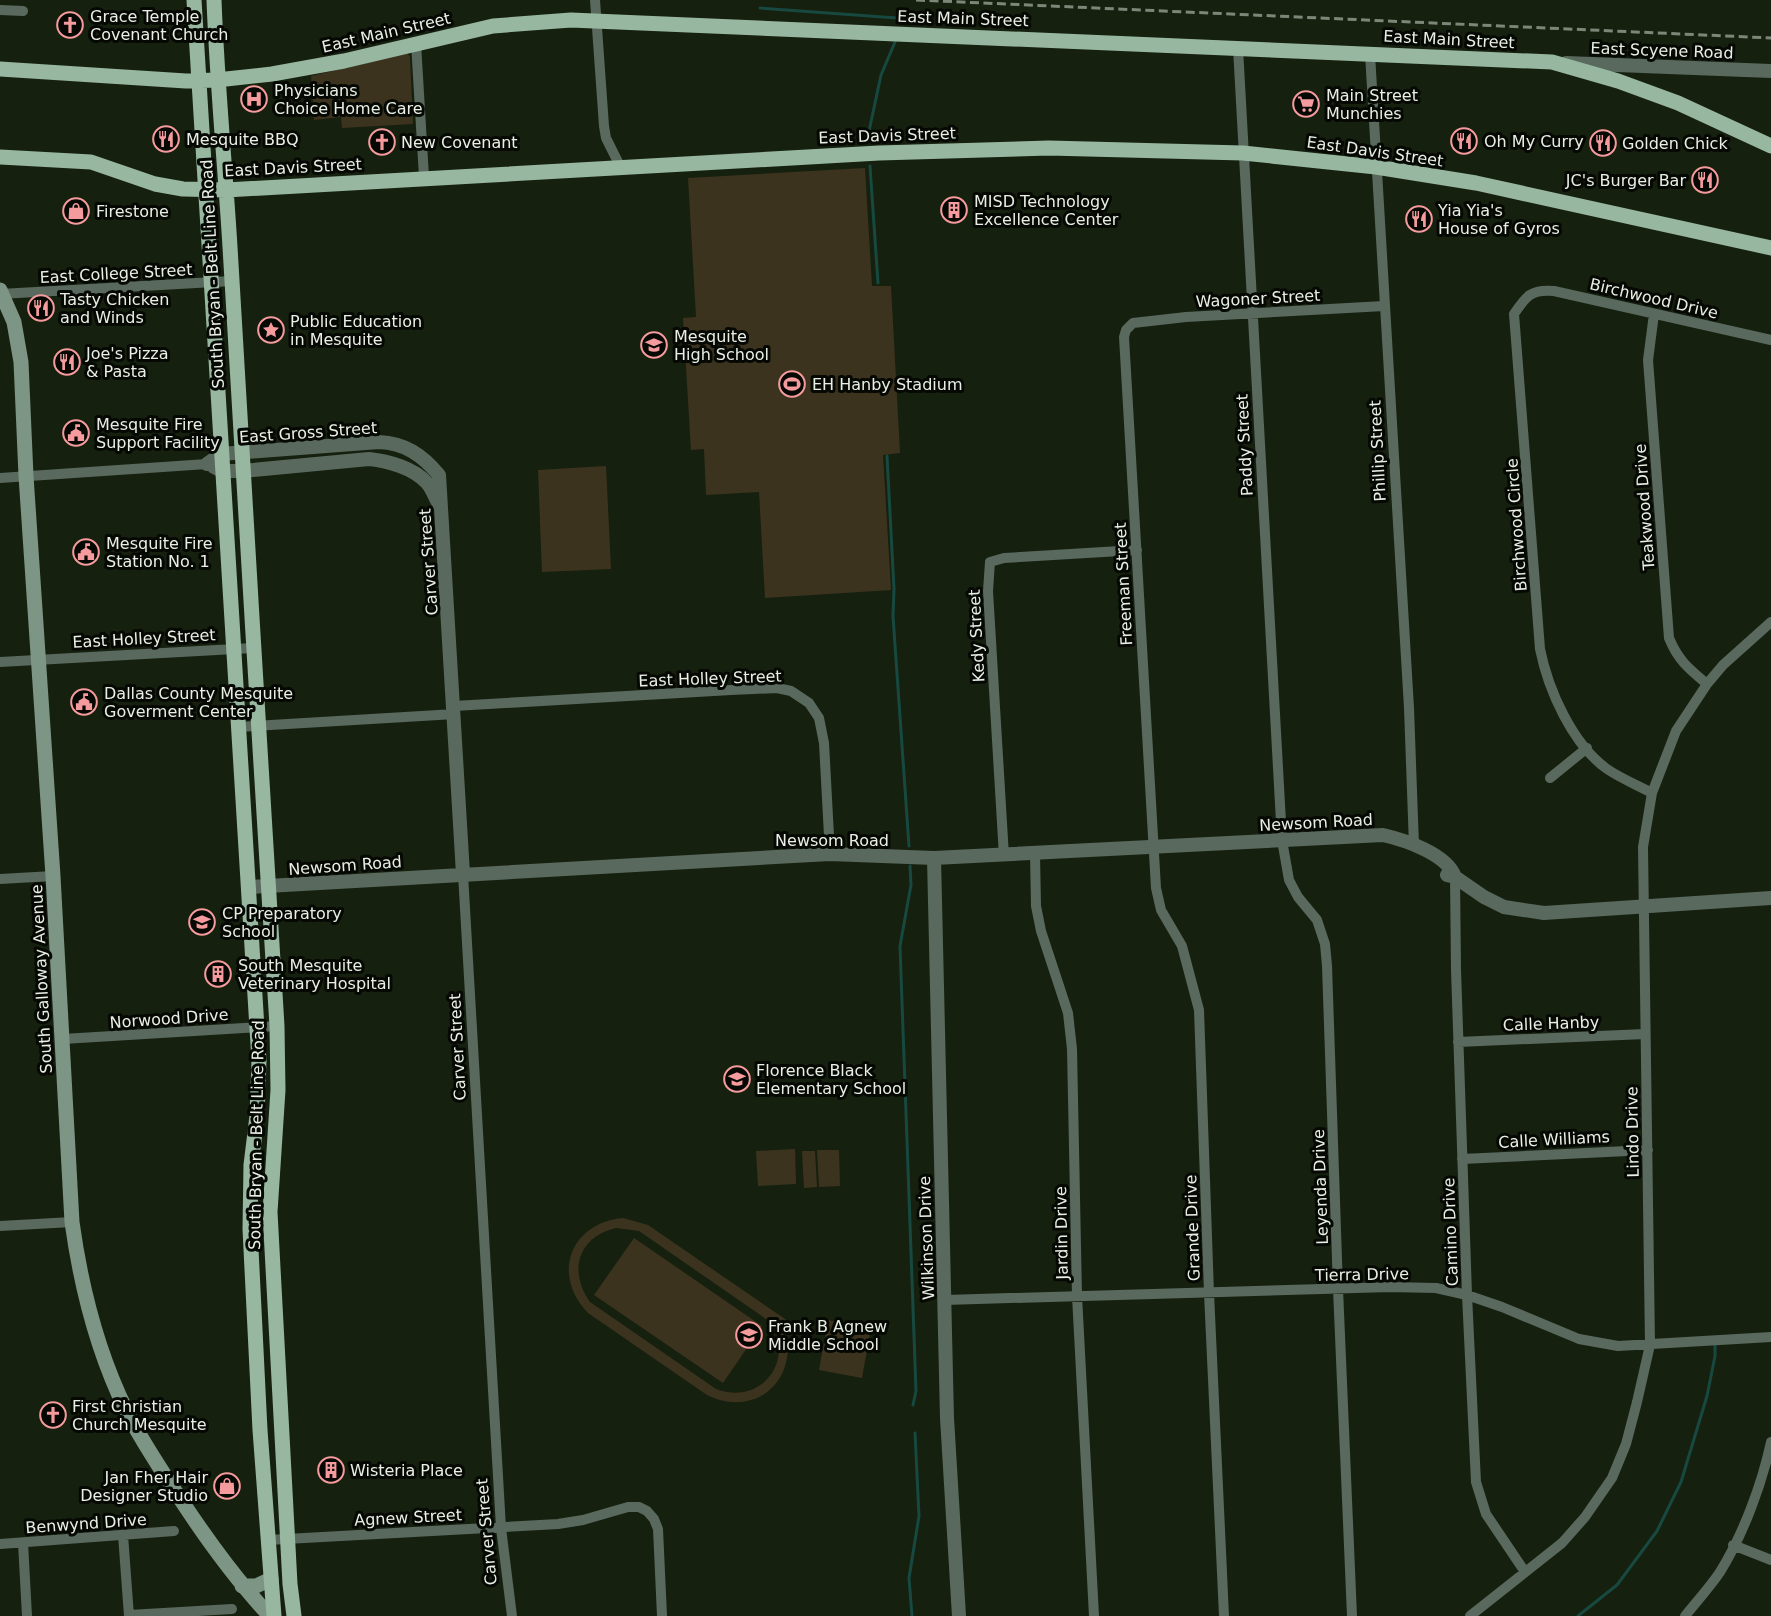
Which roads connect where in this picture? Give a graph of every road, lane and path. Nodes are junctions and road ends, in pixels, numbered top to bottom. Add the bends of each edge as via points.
1 (194, 0) edge
2 (214, 0) edge
3 (590, 0) edge
4 (595, 0) edge
5 (0, 10) edge
6 (23, 11) dead end
7 (598, 20) junction
8 (416, 43) junction
9 (1239, 48) junction
10 (1370, 54) junction
11 (1552, 62) junction
12 (0, 69) edge
13 (1771, 71) edge
14 (217, 80) junction
15 (200, 81) junction
16 (1771, 146) edge
17 (1243, 153) junction
18 (0, 157) edge
19 (620, 166) junction
20 (1376, 167) junction
21 (424, 177) junction
22 (207, 189) junction
23 (226, 190) junction
24 (1771, 248) edge
25 (232, 281) junction
26 (211, 282) junction
27 (1, 293) edge
28 (1530, 295) joint
29 (1384, 306) junction
30 (1252, 314) junction
31 (1654, 314) junction
32 (1134, 323) joint
33 (1771, 340) edge
34 (241, 453) junction
35 (221, 454) junction
36 (207, 464) junction
37 (222, 471) junction
38 (242, 471) junction
39 (439, 475) joint
40 (26, 476) junction
41 (0, 478) edge
42 (442, 509) junction
43 (227, 550) junction
44 (247, 550) junction
45 (1137, 550) junction
46 (1771, 622) edge
47 (253, 648) junction
48 (233, 649) junction
49 (37, 659) junction
50 (0, 662) edge
51 (1707, 684) junction
52 (454, 710) junction
53 (258, 726) junction
54 (237, 727) junction
55 (1587, 748) junction
56 (1550, 778) dead end
57 (1652, 792) junction
58 (262, 795) junction
59 (242, 797) junction
60 (1282, 840) junction
61 (1414, 846) junction
62 (1154, 847) junction
63 (830, 854) junction
64 (1035, 854) junction
65 (1004, 856) junction
66 (934, 858) junction
67 (463, 874) junction
68 (53, 876) junction
69 (1455, 877) junction
70 (0, 879) edge
71 (268, 886) junction
72 (248, 887) junction
73 (1771, 898) edge
74 (1643, 907) junction
75 (277, 1026) junction
76 (256, 1027) junction
77 (1645, 1034) junction
78 (63, 1039) junction
79 (1458, 1042) junction
80 (1648, 1150) junction
81 (1462, 1159) junction
82 (72, 1222) junction
83 (0, 1226) edge
84 (1338, 1289) junction
85 (1209, 1293) junction
86 (1467, 1295) junction
87 (1077, 1296) junction
88 (945, 1300) junction
89 (1771, 1336) edge
90 (1650, 1345) junction
91 (281, 1429) junction
92 (260, 1430) junction
93 (1771, 1444) edge
94 (501, 1528) junction
95 (174, 1531) dead end
96 (123, 1535) junction
97 (288, 1539) junction
98 (268, 1540) junction
99 (22, 1543) junction
100 (0, 1544) edge
101 (1733, 1545) junction
102 (1771, 1560) edge
103 (1525, 1572) junction
104 (271, 1579) junction
105 (242, 1586) junction
106 (232, 1609) dead end
107 (27, 1616) edge
108 (129, 1616) edge
109 (272, 1616) edge
110 (294, 1616) edge
111 (512, 1616) edge
112 (662, 1616) edge
113 (959, 1616) edge
114 (1094, 1616) edge
115 (1224, 1616) edge
116 (1352, 1616) edge
117 (1470, 1616) edge
118 (1685, 1616) edge

1 - 15 main road, South Bryan - Belt Line Road
2 - 14 main road, South Bryan - Belt Line Road
3 - 7 street
4 - 7 street
5 - 6 street
7 - 8 main road, East Main Street via 493,26
7 - 9 main road, East Main Street
7 - 19 street via 604,126
8 - 14 main road, East Main Street via 344,61
8 - 21 street
9 - 10 main road, East Main Street
9 - 17 street, Paddy Street
10 - 11 main road, East Main Street
10 - 20 street, Phillip Street
11 - 13 street, East Scyene Road
11 - 16 main road, East Main Street via 1677,103
12 - 15 main road, East Main Street
14 - 15 main road, East Main Street
14 - 23 main road, South Bryan - Belt Line Road
15 - 22 main road, South Bryan - Belt Line Road
17 - 19 main road, East Davis Street via 1049,148
17 - 20 main road, East Davis Street
17 - 30 street, Paddy Street
18 - 22 main road, East Davis Street via 91,162 155,184
19 - 21 main road, East Davis Street
20 - 24 main road, East Davis Street via 1494,187
20 - 29 street, Phillip Street
21 - 23 main road, East Davis Street
22 - 23 main road, East Davis Street
22 - 26 main road, South Bryan - Belt Line Road
23 - 25 main road, South Bryan - Belt Line Road
25 - 26 street, East College Street
25 - 34 main road, South Bryan - Belt Line Road
26 - 27 street, East College Street
26 - 35 main road, South Bryan - Belt Line Road
27 - 40 main road, South Galloway Avenue via 14,322 21,362
28 - 31 street, Birchwood Drive via 1554,291
28 - 55 street, Birchwood Circle via 1514,314 1540,649 1544,672 1563,715
29 - 30 street, Wagoner Street
29 - 61 street, Phillip Street
30 - 32 street, Wagoner Street
30 - 60 street, Paddy Street
31 - 33 street, Birchwood Drive
31 - 51 street, Teakwood Drive via 1648,360 1669,638 1682,663
32 - 45 street, Freeman Street via 1124,337
34 - 35 street, East Gross Street
34 - 38 main road, South Bryan - Belt Line Road
34 - 39 street, East Gross Street via 395,443 426,460
35 - 36 street, East Gross Street
35 - 37 main road, South Bryan - Belt Line Road
36 - 37 street, East Gross Street
36 - 40 street, East Gross Street
37 - 38 street, East Gross Street
37 - 43 main road, South Bryan - Belt Line Road
38 - 42 street, East Gross Street via 383,461 427,483
38 - 44 main road, South Bryan - Belt Line Road
39 - 42 street, Carver Street
40 - 41 street, East Gross Street
40 - 49 main road, South Galloway Avenue
42 - 52 street, Carver Street
43 - 44 main road
43 - 48 main road, South Bryan - Belt Line Road
44 - 47 main road, South Bryan - Belt Line Road
45 - 62 street, Freeman Street
45 - 65 street, Kedy Street via 990,562 988,591
46 - 51 street, Lindo Drive
47 - 48 street, East Holley Street
47 - 53 main road, South Bryan - Belt Line Road
48 - 49 street, East Holley Street
48 - 54 main road, South Bryan - Belt Line Road
49 - 50 street, East Holley Street
49 - 68 main road, South Galloway Avenue
51 - 57 street, Lindo Drive via 1676,731
52 - 53 street, East Holley Street
52 - 63 street, East Holley Street via 754,688 791,691 809,703 819,718
52 - 67 street, Carver Street
53 - 54 street, East Holley Street
53 - 58 main road, South Bryan - Belt Line Road
54 - 59 main road, South Bryan - Belt Line Road
55 - 56 street
55 - 57 street, Birchwood Circle via 1606,768
57 - 74 street, Lindo Drive via 1643,847
58 - 59 main road
58 - 71 main road, South Bryan - Belt Line Road
59 - 72 main road, South Bryan - Belt Line Road
60 - 61 street, Newsom Road via 1383,835
60 - 62 street, Newsom Road
60 - 84 street, Leyenda Drive via 1289,880 1317,920 1326,955
61 - 69 street, Newsom Road via 1427,849 1452,869
62 - 64 street, Newsom Road
62 - 85 street, Grande Drive via 1161,910 1182,946 1199,1010
63 - 66 street, Newsom Road
63 - 67 street, Newsom Road
64 - 65 street, Newsom Road
64 - 87 street, Jardin Drive via 1036,906 1070,1030
65 - 66 street, Newsom Road
66 - 88 street, Wilkinson Drive
67 - 71 street, Newsom Road
67 - 94 street, Carver Street
68 - 70 street
68 - 78 main road, South Galloway Avenue
69 - 74 street, Newsom Road via 1484,897 1517,910 1544,913
69 - 79 street, Camino Drive
71 - 72 street, Newsom Road
71 - 75 main road, South Bryan - Belt Line Road
72 - 76 main road, South Bryan - Belt Line Road
73 - 74 street, Newsom Road
74 - 77 street, Lindo Drive
75 - 76 street, Norwood Drive
75 - 91 main road, South Bryan - Belt Line Road via 278,1090 270,1212
76 - 78 street, Norwood Drive
76 - 92 main road, South Bryan - Belt Line Road via 259,1087 251,1165 250,1229
77 - 79 street, Calle Hanby
77 - 80 street, Lindo Drive
78 - 82 main road, South Galloway Avenue
79 - 81 street, Camino Drive
80 - 81 street, Calle Williams
80 - 90 street, Lindo Drive
81 - 86 street, Camino Drive
82 - 83 street
82 - 105 main road, South Galloway Avenue via 89,1311 126,1410 202,1533
84 - 85 street, Tierra Drive
84 - 86 street, Tierra Drive via 1436,1288
84 - 116 street, Leyenda Drive
85 - 87 street, Tierra Drive
85 - 115 street, Grande Drive
86 - 90 street, Tierra Drive via 1579,1339 1618,1346
86 - 103 street, Camino Drive via 1476,1482 1486,1514
87 - 88 street, Tierra Drive
87 - 114 street, Jardin Drive
88 - 113 street, Wilkinson Drive via 947,1418
89 - 90 street, Tierra Drive
90 - 103 street, Lindo Drive via 1626,1444 1612,1478 1562,1543
91 - 92 main road
91 - 97 main road, South Bryan - Belt Line Road
92 - 98 main road, South Bryan - Belt Line Road
93 - 101 street via 1755,1496
94 - 97 street, Agnew Street
94 - 111 street, Carver Street
94 - 112 street, Agnew Street via 568,1523 628,1507 643,1509 651,1515 657,1529
95 - 96 street, Benwynd Drive
96 - 99 street, Benwynd Drive
96 - 108 street
97 - 98 street, Agnew Street
97 - 110 main road, South Bryan - Belt Line Road
98 - 104 main road, South Bryan - Belt Line Road
99 - 100 street, Benwynd Drive
99 - 107 street
101 - 102 street
101 - 118 street via 1719,1572
103 - 117 street, Lindo Drive
104 - 105 main road via 255,1586
104 - 109 main road, South Bryan - Belt Line Road
105 - 109 main road, South Galloway Avenue
106 - 108 street

